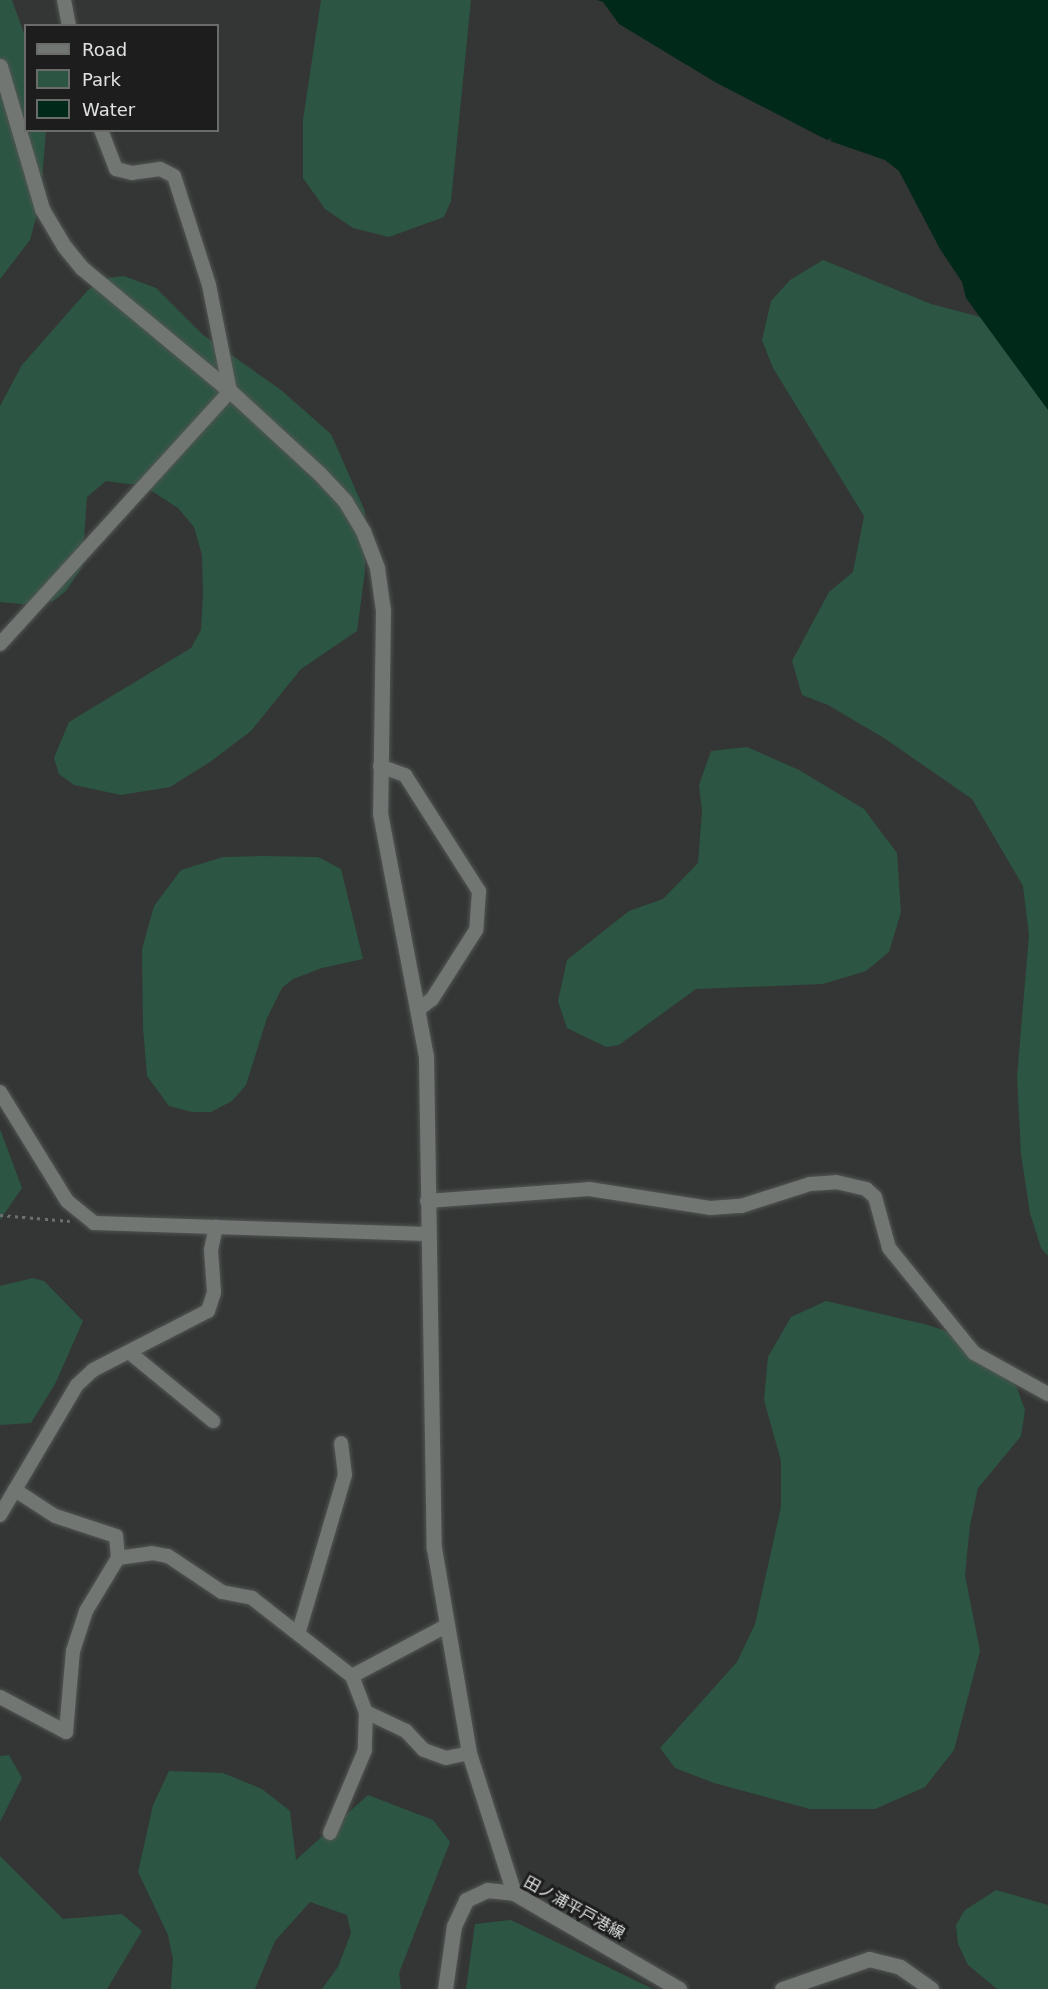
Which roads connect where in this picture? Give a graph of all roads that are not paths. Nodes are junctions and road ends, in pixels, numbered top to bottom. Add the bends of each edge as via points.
1 (64, 0) edge
2 (69, 24) edge
3 (0, 66) edge
4 (102, 132) edge
5 (230, 392) junction
6 (0, 644) edge
7 (380, 766) junction
8 (419, 1009) junction
9 (0, 1092) edge
10 (427, 1201) junction
11 (216, 1227) junction
12 (428, 1234) junction
13 (129, 1352) junction
14 (1048, 1394) edge
15 (213, 1421) dead end
16 (341, 1443) dead end
17 (15, 1490) junction
18 (0, 1515) edge
19 (118, 1558) junction
20 (446, 1626) junction
21 (299, 1631) junction
22 (352, 1676) junction
23 (0, 1697) edge
24 (366, 1712) junction
25 (469, 1753) junction
26 (330, 1833) dead end
27 (514, 1893) junction
28 (445, 1989) edge
29 (679, 1989) edge
30 (782, 1989) edge
31 (931, 1989) edge

1 - 2 street
3 - 5 street via 42,209 64,246 82,268
4 - 5 street via 116,169 132,173 160,169 174,176 209,285
5 - 6 street
5 - 7 street via 320,474 345,501 363,531 377,568 383,610
7 - 8 street via 380,813
7 - 8 street via 405,775 479,891 476,930 432,999
8 - 10 street via 426,1057
9 - 11 street via 67,1201 94,1223
10 - 12 street
10 - 14 street via 589,1189 710,1208 741,1206 810,1184 836,1182 866,1189 875,1197 889,1248 974,1353
11 - 12 street
11 - 13 street via 211,1250 214,1292 208,1311
12 - 20 street via 434,1548
13 - 15 street
13 - 17 street via 93,1370 77,1385
16 - 21 street via 345,1475
17 - 18 street
17 - 19 street via 55,1516 116,1536
19 - 21 street via 152,1553 168,1556 222,1592 252,1598
19 - 23 street via 86,1611 73,1651 66,1732
20 - 22 street
20 - 25 street
21 - 22 street
22 - 24 street
24 - 25 street via 406,1731 424,1749 446,1758
24 - 26 street via 365,1750
25 - 27 street
27 - 28 street, 田ノ浦平戸港線 via 487,1890 466,1900 454,1926
27 - 29 street, 田ノ浦平戸港線
30 - 31 street via 869,1959 900,1967

